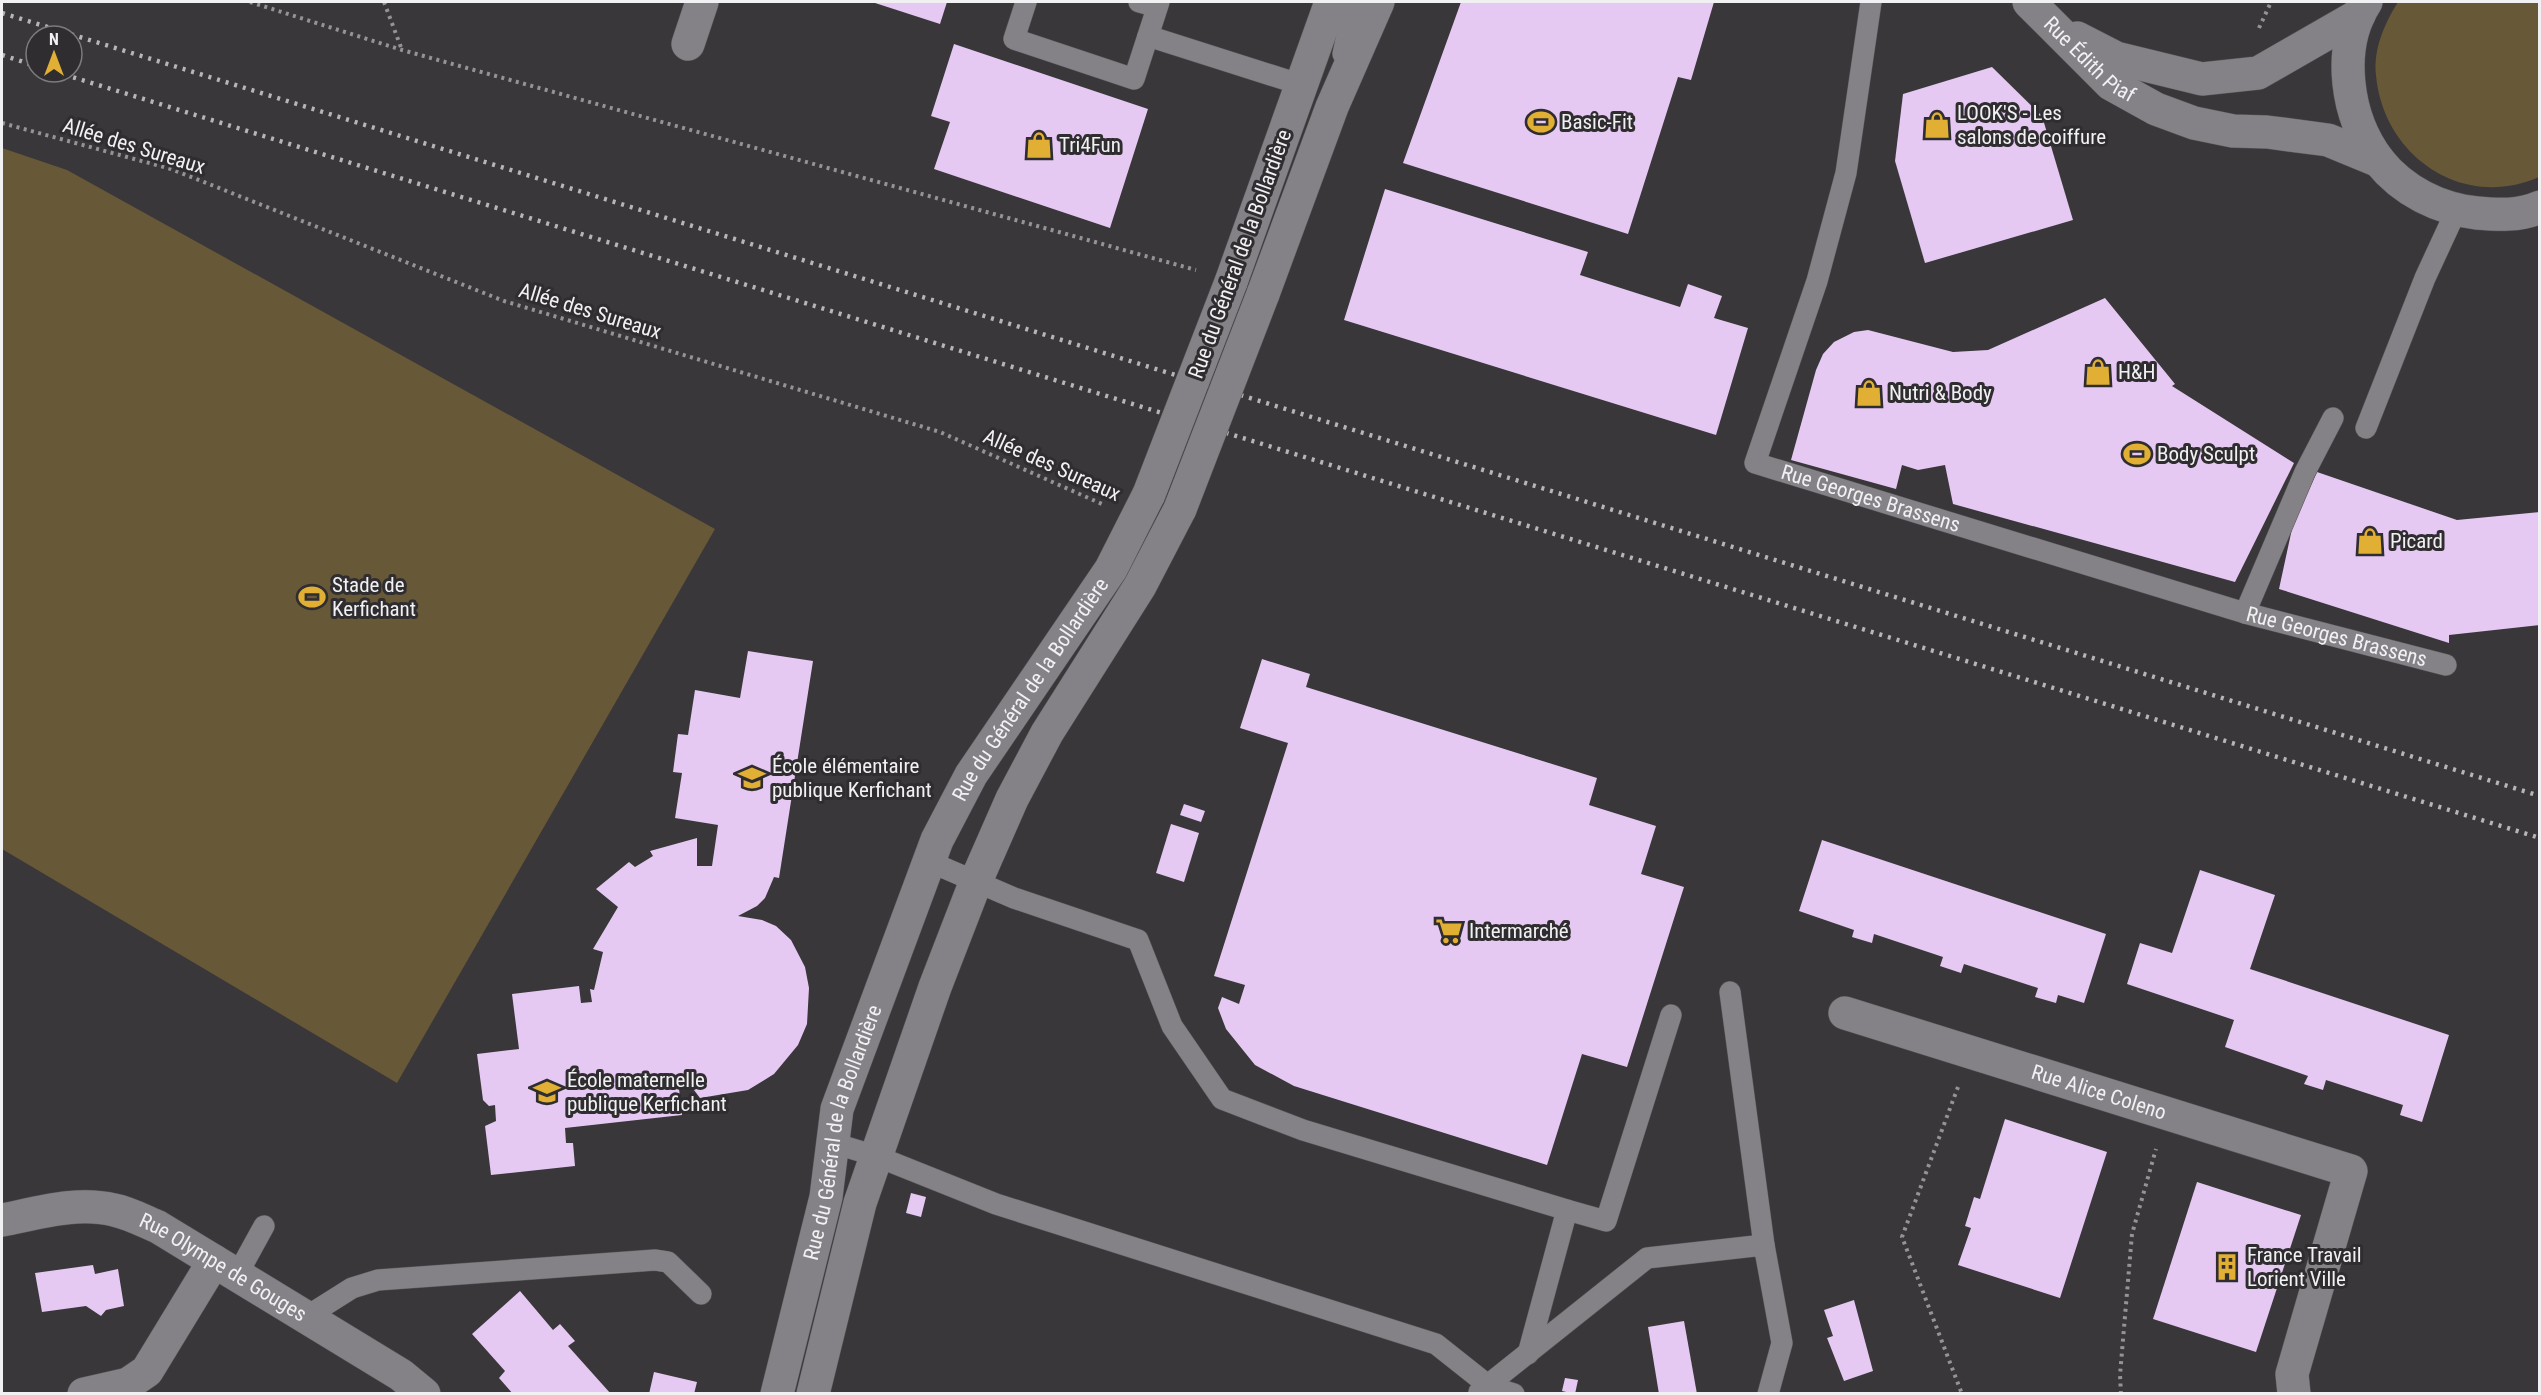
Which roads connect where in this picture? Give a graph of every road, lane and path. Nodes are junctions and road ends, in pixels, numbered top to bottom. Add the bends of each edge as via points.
1 (250, 2) edge
2 (384, 2) edge
3 (702, 2) edge
4 (1026, 2) edge
5 (1331, 2) edge
6 (1354, 2) edge
7 (1378, 2) edge
8 (1871, 2) edge
9 (2029, 2) edge
10 (1152, 3) edge
11 (2362, 8) edge
12 (2051, 25) junction
13 (1148, 36) junction
14 (688, 44) dead end
15 (402, 51) junction
16 (1302, 85) junction
17 (1332, 107) junction
18 (2, 123) edge
19 (2379, 161) junction
20 (2540, 207) edge
21 (2456, 211) junction
22 (1231, 282) junction
23 (2334, 418) dead end
24 (2366, 428) dead end
25 (1143, 506) junction
26 (2245, 613) junction
27 (2446, 665) dead end
28 (928, 861) junction
29 (976, 881) junction
30 (1730, 992) dead end
31 (1845, 1012) dead end
32 (1671, 1015) dead end
33 (1971, 1052) junction
34 (2165, 1113) junction
35 (833, 1143) junction
36 (876, 1156) junction
37 (1568, 1210) junction
38 (2, 1220) edge
39 (264, 1226) dead end
40 (1764, 1245) junction
41 (225, 1268) junction
42 (701, 1294) dead end
43 (306, 1317) junction
44 (1528, 1354) junction
45 (1482, 1390) edge
46 (84, 1394) edge
47 (424, 1394) edge
48 (777, 1394) edge
49 (813, 1394) edge
50 (1514, 1394) edge
51 (1768, 1394) edge
52 (1962, 1394) edge
53 (2121, 1394) edge
54 (2294, 1394) edge

1 - 15 path
2 - 15 path
3 - 14 main road
4 - 13 lane via 1014,39 1134,79
5 - 16 main road, Rue du Général de la Bollardière
6 - 17 lane
7 - 17 main road, Rue du Général de la Bollardière
8 - 26 lane, Rue Georges Brassens via 1846,173 1817,281 1755,463
9 - 12 main road
10 - 13 lane
11 - 12 main road, Rue Édith Piaf via 2258,73 2202,79 2116,58
11 - 19 main road via 2351,39 2348,74 2355,116
12 - 19 main road, Rue Édith Piaf via 2111,84 2156,109 2194,123 2233,131 2328,140
13 - 16 lane
15 - 22 path
16 - 22 main road, Rue du Général de la Bollardière
17 - 29 main road, Rue du Général de la Bollardière, bridge via 1180,509 1140,586 1047,733 1012,799
18 - 25 path, Allée des Sureaux via 171,169 504,301 940,432
19 - 21 main road via 2416,194
20 - 21 main road via 2499,216
21 - 24 lane
22 - 25 main road, Rue du Général de la Bollardière, bridge
23 - 26 lane via 2305,472
25 - 28 main road, Rue du Général de la Bollardière via 1111,569 971,775
26 - 27 lane, Rue Georges Brassens
28 - 29 lane
28 - 35 main road, Rue du Général de la Bollardière via 837,1109
29 - 36 main road, Rue du Général de la Bollardière
29 - 37 lane via 1138,940 1172,1026 1222,1099 1303,1130
30 - 40 lane
31 - 33 main road, Rue Alice Coleno
32 - 37 lane via 1606,1221
33 - 34 main road, Rue Alice Coleno
33 - 52 path via 1902,1237
34 - 53 path via 2132,1234
34 - 54 main road, Rue Alice Coleno via 2351,1171 2292,1374
35 - 36 lane
35 - 48 main road, Rue du Général de la Bollardière via 826,1197
36 - 45 lane via 996,1204 1436,1344
36 - 49 main road, Rue du Général de la Bollardière via 860,1203
37 - 44 lane
38 - 41 main road, Rue Olympe de Gouges via 73,1207 115,1210 158,1227
39 - 41 lane
40 - 44 lane via 1647,1258
40 - 51 lane via 1782,1343
41 - 43 main road, Rue Olympe de Gouges
41 - 46 main road via 147,1371 128,1384
42 - 43 lane via 668,1262 655,1260 378,1280 363,1283
43 - 47 main road, Rue Olympe de Gouges via 401,1375
44 - 45 lane
45 - 50 lane

